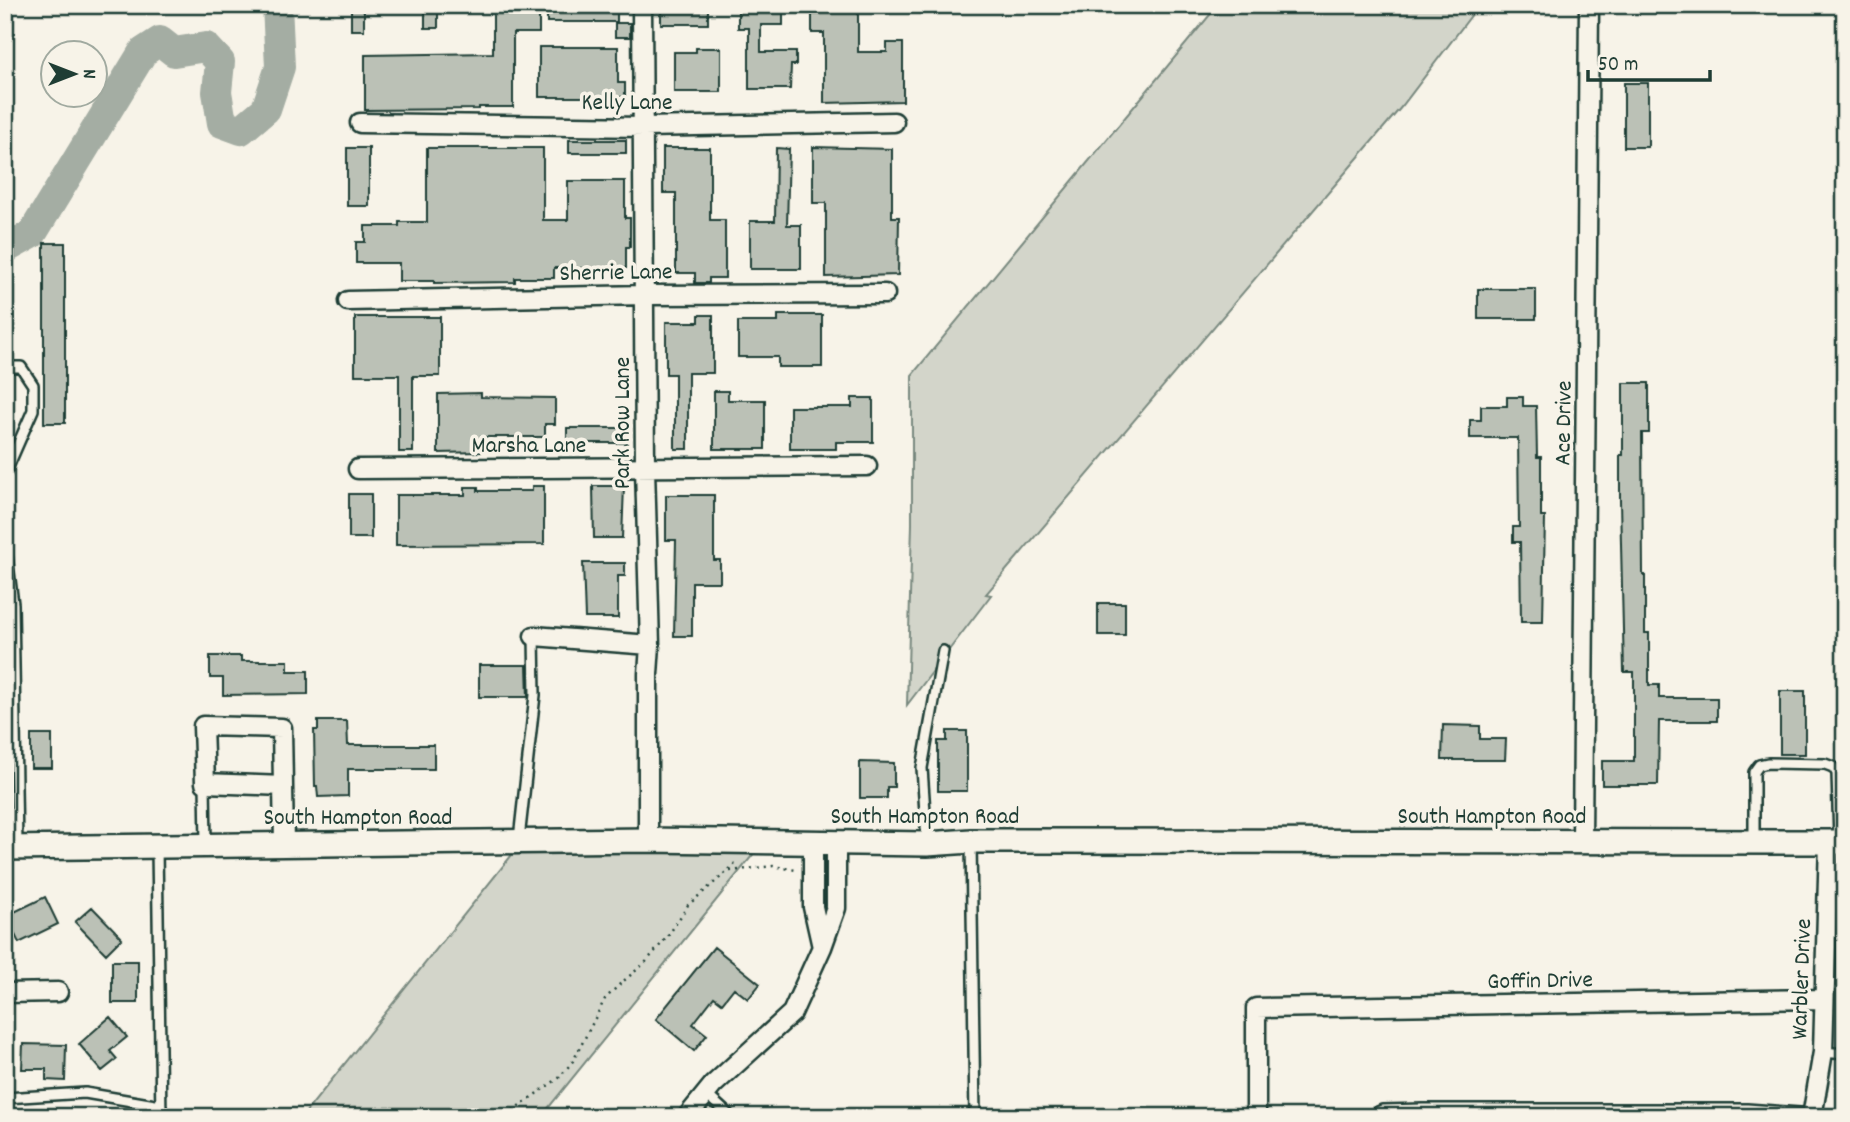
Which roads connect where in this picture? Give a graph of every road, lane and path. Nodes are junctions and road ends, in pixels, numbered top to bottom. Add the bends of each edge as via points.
1 (642, 5) edge
2 (1589, 5) edge
3 (894, 122) dead end
4 (360, 123) dead end
5 (644, 127) junction
6 (885, 294) dead end
7 (645, 295) junction
8 (348, 301) dead end
9 (5, 367) edge
10 (867, 466) dead end
11 (358, 468) dead end
12 (645, 468) junction
13 (5, 474) edge
14 (5, 539) edge
15 (534, 636) joint
16 (650, 645) junction
17 (943, 651) dead end
18 (205, 783) junction
19 (283, 786) junction
20 (648, 840) junction
21 (519, 841) junction
22 (971, 841) junction
23 (1582, 841) junction
24 (813, 842) junction
25 (836, 842) junction
26 (1754, 842) junction
27 (1837, 842) edge
28 (284, 843) junction
29 (927, 844) junction
30 (206, 845) junction
31 (157, 846) junction
32 (11, 847) edge
33 (735, 863) dead end
34 (813, 870) junction
35 (728, 871) junction
36 (822, 947) junction
37 (58, 992) dead end
38 (5, 993) edge
39 (1824, 999) junction
40 (1823, 1052) junction
41 (1845, 1054) edge
42 (706, 1094) junction
43 (5, 1098) edge
44 (161, 1106) junction
45 (1813, 1115) edge
46 (161, 1117) edge
47 (509, 1117) edge
48 (687, 1117) edge
49 (731, 1117) edge
50 (975, 1117) edge
51 (1256, 1117) edge
52 (1367, 1117) edge

1 - 5 street, Park Row Lane
2 - 23 street, Ace Drive
3 - 5 street, Kelly Lane
4 - 5 street, Kelly Lane
5 - 7 street, Park Row Lane
6 - 7 street, Sherrie Lane
7 - 8 street, Sherrie Lane
7 - 12 street, Park Row Lane
9 - 13 lane via 21,367 33,385 33,410
10 - 12 street, Marsha Lane
11 - 12 street, Marsha Lane
12 - 16 street, Park Row Lane
14 - 32 lane via 13,604
15 - 16 street
15 - 21 lane via 535,695
16 - 20 street, Park Row Lane
17 - 29 lane via 922,768
18 - 19 street
18 - 19 street via 203,726 282,728
18 - 30 lane
19 - 28 street
20 - 21 main road, South Hampton Road
20 - 24 main road, South Hampton Road
21 - 28 main road, South Hampton Road
22 - 23 main road, South Hampton Road
22 - 29 main road, South Hampton Road
22 - 50 lane
23 - 26 main road, South Hampton Road
24 - 25 main road, South Hampton Road
24 - 34 street
25 - 29 main road, South Hampton Road
25 - 36 street via 836,908
26 - 27 main road, South Hampton Road
26 - 27 lane via 1754,772 1768,763 1833,767
27 - 39 street, Warbler Drive
28 - 30 main road, South Hampton Road
30 - 31 main road, South Hampton Road
31 - 32 main road, South Hampton Road
31 - 44 lane
33 - 35 path
34 - 35 path via 773,866
34 - 36 street via 813,907
35 - 47 path via 688,905 645,963 605,999 559,1079
36 - 42 street via 792,1013
37 - 38 street
39 - 40 street, Warbler Drive
39 - 51 street, Goffin Drive via 1256,1007
40 - 41 lane
40 - 45 street, Warbler Drive
42 - 48 street
42 - 49 lane
43 - 44 lane via 85,1093
44 - 46 lane
45 - 52 lane via 1747,1109 1423,1109 1382,1111

